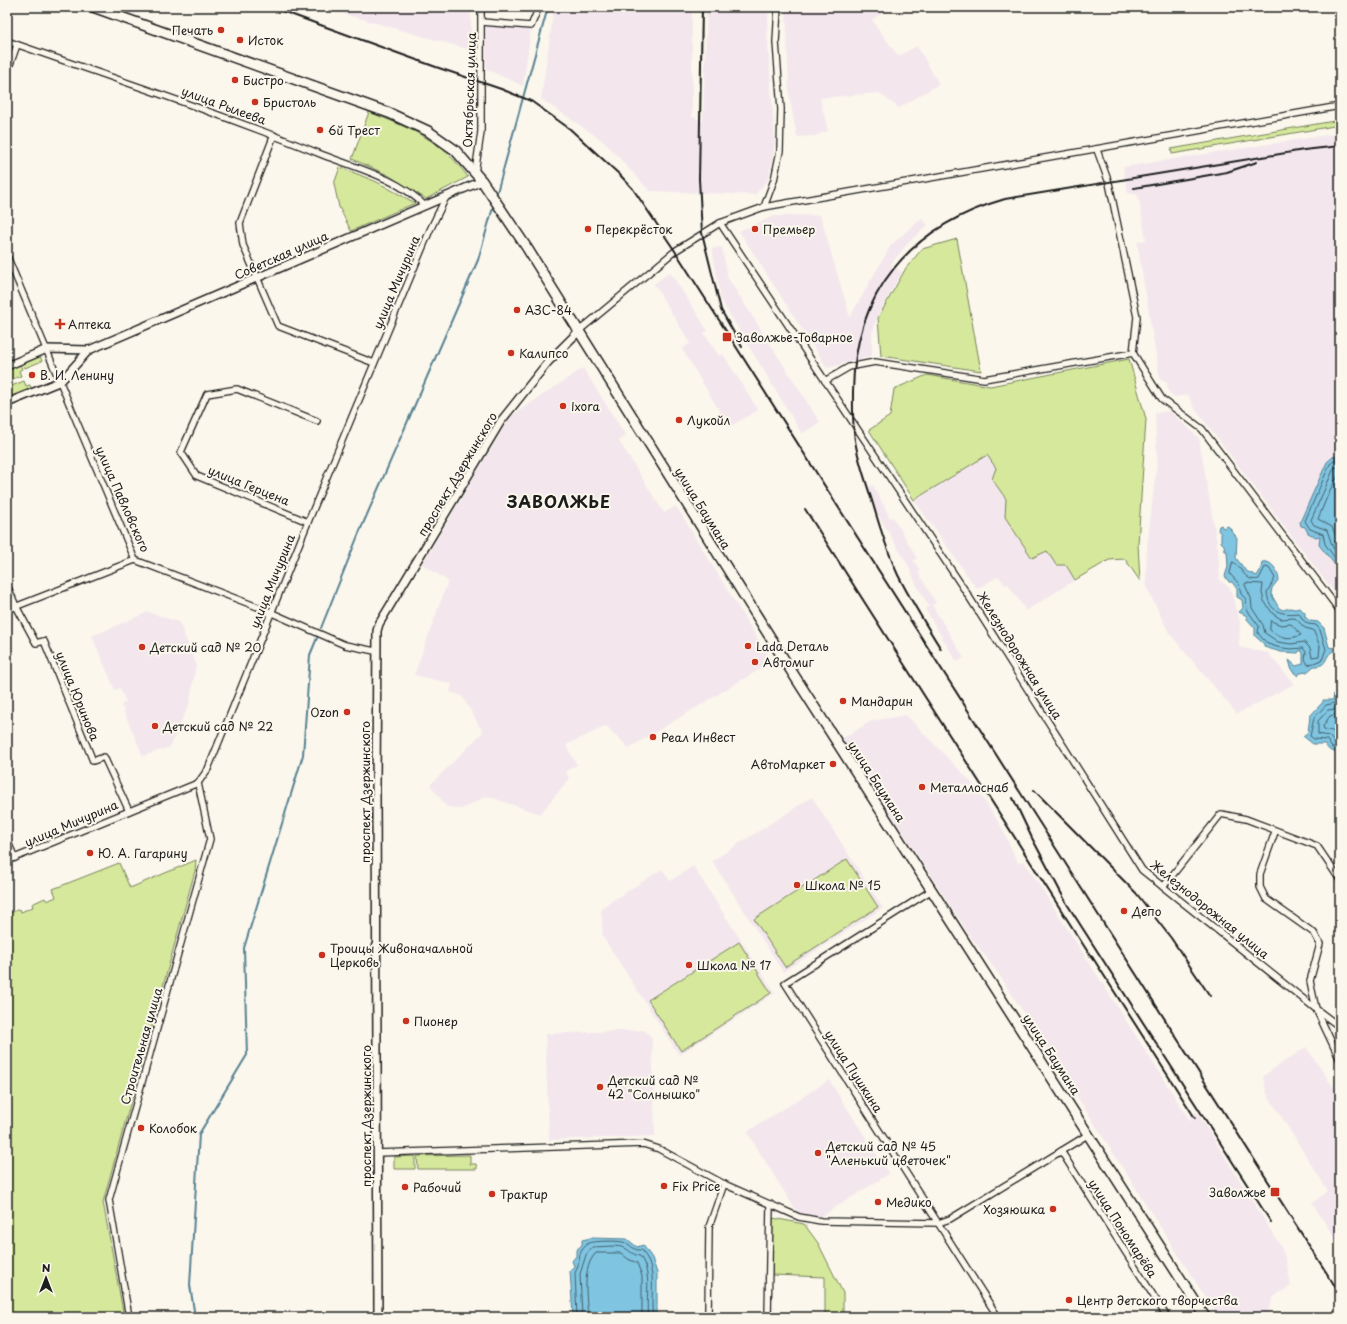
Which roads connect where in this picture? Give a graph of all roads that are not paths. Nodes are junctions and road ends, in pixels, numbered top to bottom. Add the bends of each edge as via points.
1 (93, 7) edge
2 (481, 7) edge
3 (539, 7) edge
4 (778, 7) edge
5 (482, 22) junction
6 (7, 41) edge
7 (17, 45) junction
8 (7, 73) edge
9 (1340, 106) edge
10 (274, 135) junction
11 (1097, 150) junction
12 (475, 173) junction
13 (482, 181) junction
14 (446, 197) junction
15 (425, 206) junction
16 (764, 206) junction
17 (720, 223) junction
18 (7, 256) edge
19 (257, 278) junction
20 (580, 330) junction
21 (47, 349) junction
22 (89, 350) junction
23 (1133, 353) junction
24 (374, 363) junction
25 (7, 366) edge
26 (61, 381) junction
27 (825, 381) junction
28 (7, 403) edge
29 (317, 422) dead end
30 (308, 522) junction
31 (135, 560) junction
32 (7, 585) edge
33 (16, 606) junction
34 (7, 610) edge
35 (1340, 611) edge
36 (271, 612) junction
37 (376, 651) junction
38 (198, 783) junction
39 (129, 811) junction
40 (1276, 832) junction
41 (7, 840) edge
42 (15, 858) junction
43 (7, 861) edge
44 (1340, 880) edge
45 (1163, 887) junction
46 (932, 890) junction
47 (1316, 1009) junction
48 (1340, 1027) edge
49 (1340, 1060) edge
50 (1089, 1134) junction
51 (1061, 1151) junction
52 (377, 1153) junction
53 (724, 1184) junction
54 (770, 1204) junction
55 (938, 1223) junction
56 (129, 1317) edge
57 (378, 1317) edge
58 (708, 1317) edge
59 (768, 1317) edge
60 (998, 1317) edge
61 (1167, 1317) edge
62 (1205, 1317) edge

1 - 12 main road, улица Баумана via 389,113 428,131 455,150
2 - 5 street, Октябрьская улица
3 - 5 street via 531,26
4 - 16 street via 776,42 781,110 780,151 774,180
5 - 12 street, Октябрьская улица via 481,132
6 - 7 street, улица Рылеева
7 - 8 street
7 - 10 street, улица Рылеева
9 - 11 street
10 - 15 street, улица Рылеева via 386,180 413,194
10 - 19 street via 240,223 243,245
11 - 16 street
11 - 23 street via 1108,183 1137,317
12 - 13 main road, улица Баумана
13 - 14 street, Советская улица
13 - 20 main road, улица Баумана
14 - 15 street, Советская улица
14 - 24 street, улица Мичурина
15 - 19 street, Советская улица
16 - 17 street
17 - 20 street via 675,251
17 - 27 street, Железнодорожная улица
18 - 21 street, улица Павловского
19 - 22 street, Советская улица
19 - 24 street via 278,326
20 - 37 street, проспект Дзержинского via 548,362 501,421 380,624
20 - 46 main road, улица Баумана via 677,490
21 - 22 street
21 - 25 street
21 - 26 street, улица Павловского
22 - 26 street
23 - 27 street via 984,380 875,362 849,367
23 - 35 street via 1162,398 1202,429
24 - 30 street, улица Мичурина
26 - 28 street
26 - 31 street, улица Павловского
27 - 45 street, Железнодорожная улица via 966,592 1142,870
29 - 30 street, улица Герцена via 237,389 207,394 181,452 198,476
30 - 36 street, улица Мичурина
31 - 33 street
31 - 36 street, улица Павловского
32 - 33 street, улица Юринова
33 - 34 street
33 - 39 street, улица Юринова via 36,643 44,641 93,761 104,757
36 - 37 street, улица Павловского via 345,645
36 - 38 street, улица Мичурина via 208,769
37 - 52 street, проспект Дзержинского
38 - 39 street, улица Мичурина
38 - 56 street, Строительная улица via 210,838 109,1200
39 - 42 street, улица Мичурина
40 - 44 street via 1317,846
40 - 45 street via 1246,819 1221,814
40 - 47 street via 1260,874 1260,887 1266,899 1314,932 1320,944 1310,981
41 - 42 street
42 - 43 street, улица Мичурина
45 - 47 street, Железнодорожная улица
46 - 50 main road, улица Баумана
46 - 55 street, улица Пушкина via 785,983
47 - 48 street
47 - 49 street, Железнодорожная улица
50 - 51 street
50 - 62 main road, улица Баумана
51 - 55 street via 950,1219
51 - 61 street, улица Пономарёва
52 - 53 street via 643,1144 659,1149
52 - 57 street, проспект Дзержинского
53 - 54 street
53 - 58 street via 709,1227
54 - 55 street via 799,1217 821,1221
54 - 59 street
55 - 60 street, улица Пушкина

